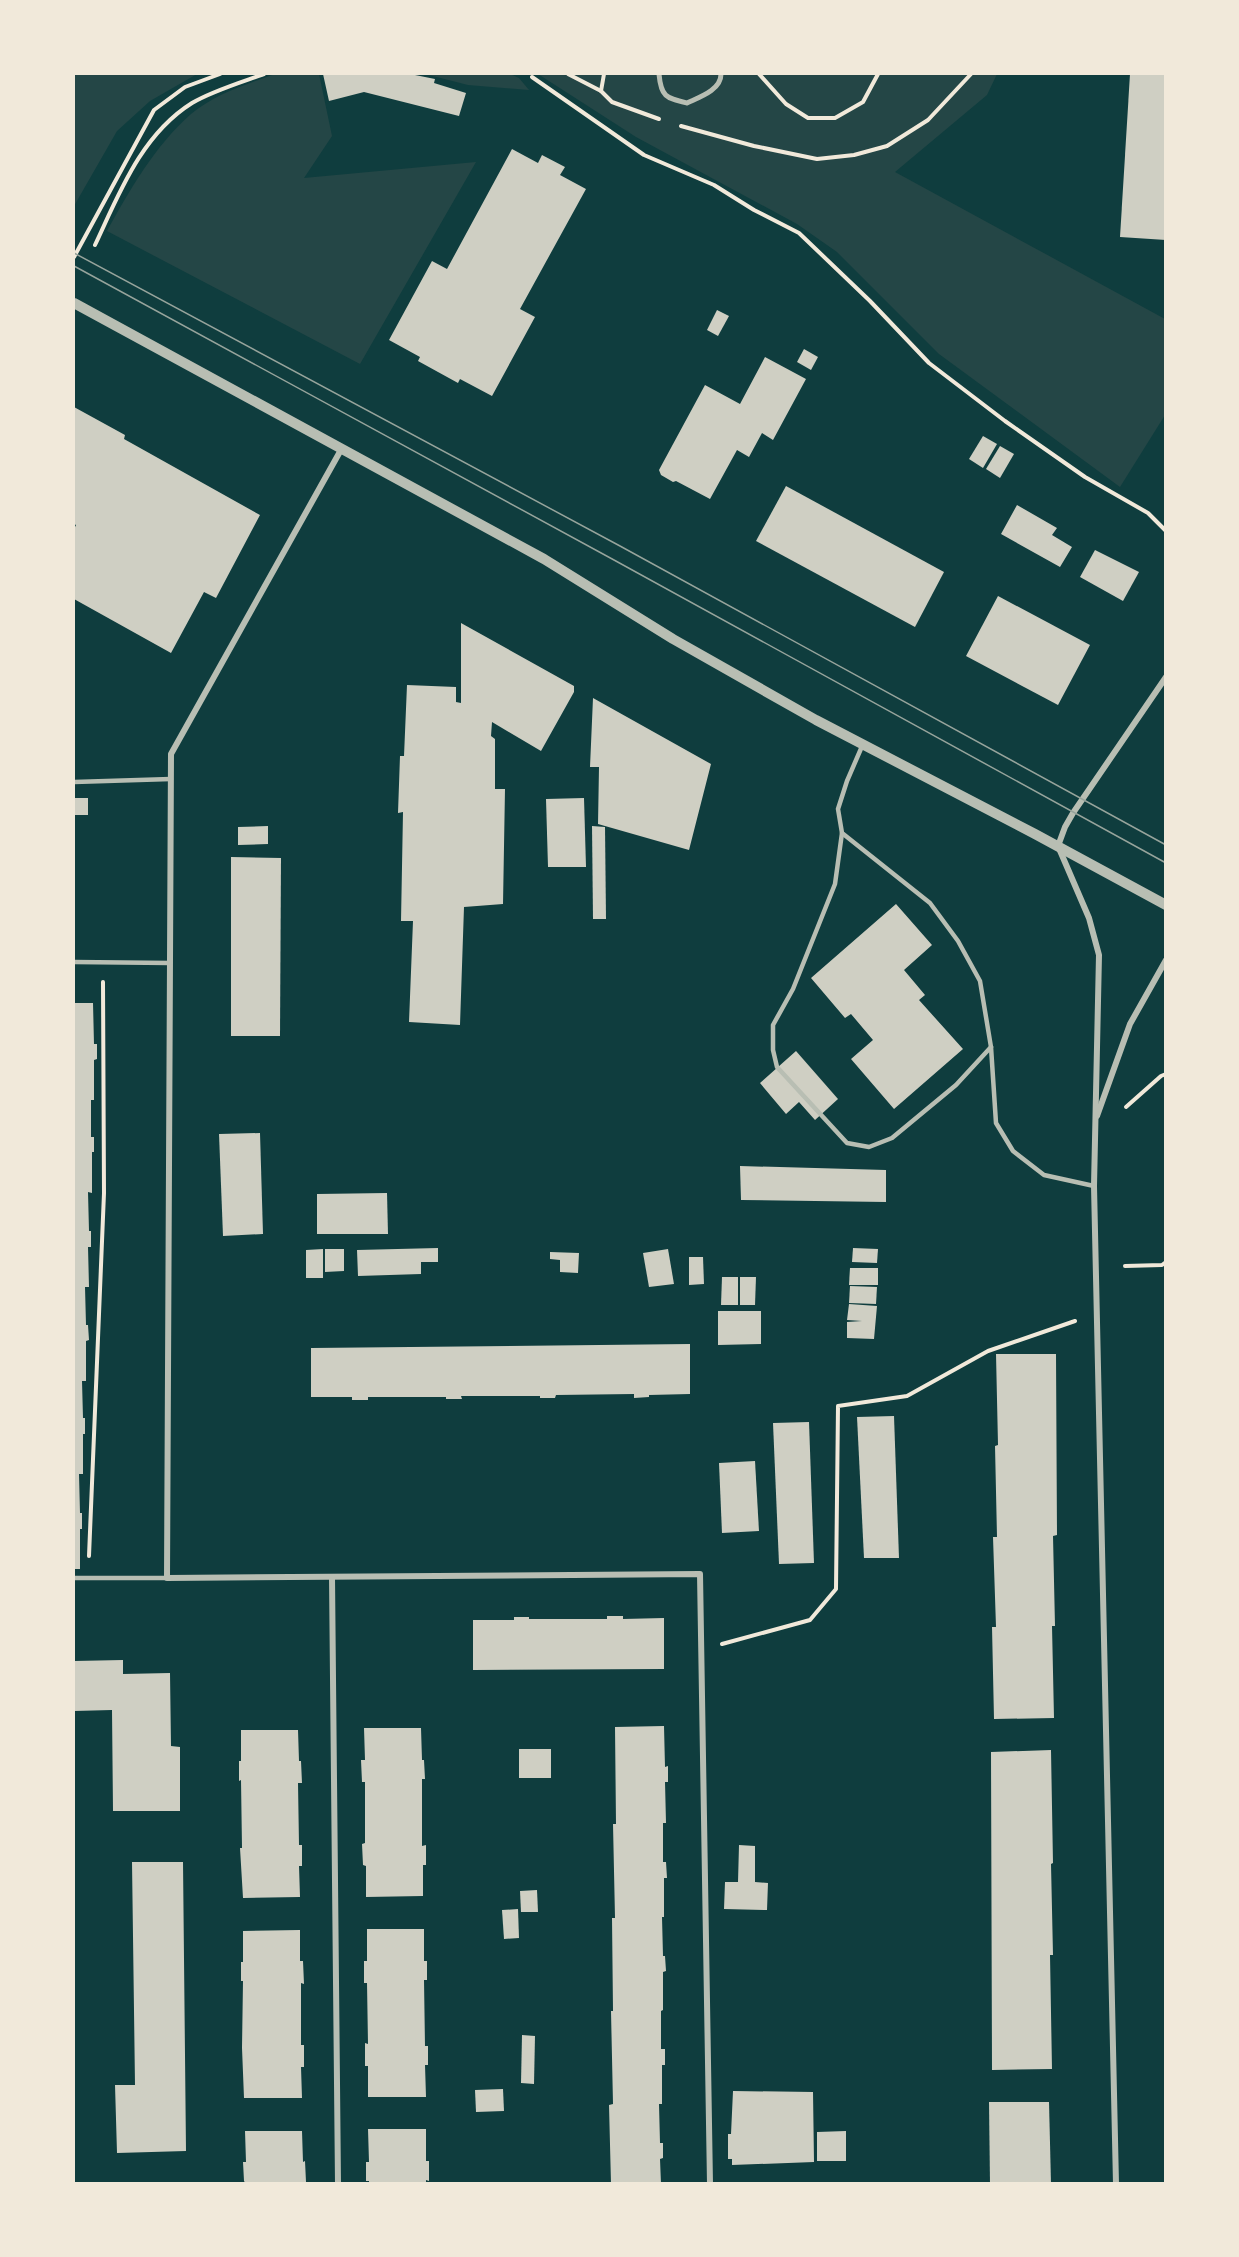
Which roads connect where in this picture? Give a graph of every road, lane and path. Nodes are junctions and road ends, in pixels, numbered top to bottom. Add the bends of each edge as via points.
1 (220, 74) edge
2 (264, 74) edge
3 (568, 74) edge
4 (604, 74) edge
5 (659, 74) edge
6 (721, 74) edge
7 (759, 74) edge
8 (878, 74) edge
9 (971, 74) edge
10 (532, 77) dead end
11 (601, 91) junction
12 (661, 120) dead end
13 (671, 124) dead end
14 (96, 245) dead end
15 (74, 257) edge
16 (74, 303) edge
17 (342, 448) junction
18 (1166, 531) edge
19 (1166, 676) edge
20 (863, 744) junction
21 (171, 779) junction
22 (74, 782) edge
23 (842, 833) junction
24 (1058, 846) junction
25 (1166, 905) edge
26 (1166, 960) edge
27 (74, 962) edge
28 (103, 962) junction
29 (170, 963) junction
30 (991, 1047) junction
31 (1166, 1074) edge
32 (1126, 1107) dead end
33 (1095, 1123) junction
34 (1094, 1186) junction
35 (1166, 1262) edge
36 (1125, 1266) dead end
37 (1099, 1312) junction
38 (332, 1577) junction
39 (74, 1578) edge
40 (88, 1578) junction
41 (167, 1578) junction
42 (701, 1650) junction
43 (338, 2184) edge
44 (710, 2184) edge
45 (1116, 2184) edge

1 - 15 path via 185,87 154,110
2 - 14 path via 192,103 166,125 127,178
3 - 11 path
4 - 11 path
5 - 6 street via 662,92 687,104 710,93
7 - 8 path via 786,105 808,118 835,118 862,102
9 - 13 path via 928,120 887,146 854,155 817,159
10 - 18 path via 644,155 714,185 799,233 929,363 1085,477 1148,513
11 - 12 path via 612,102
16 - 17 street
17 - 20 street
17 - 21 street via 171,754
19 - 24 street via 1073,813
20 - 23 lane via 838,809
20 - 24 street
21 - 22 lane
21 - 29 street
23 - 30 lane via 930,903 958,941 980,981
23 - 30 lane via 835,884 793,989 773,1025 777,1067 847,1143 869,1147 892,1138 956,1086
24 - 25 street
24 - 33 street via 1089,918 1100,955
26 - 33 street via 1130,1024
27 - 28 lane
28 - 29 lane
28 - 40 path via 104,1193
29 - 41 street
30 - 34 lane via 996,1124 1013,1151 1044,1175
31 - 32 path
33 - 34 street
34 - 37 street
35 - 36 path
37 - 42 path via 988,1351 907,1396 838,1406 836,1589 810,1620
37 - 45 street
38 - 41 street
38 - 42 street via 700,1574
38 - 43 street
39 - 40 lane
40 - 41 lane
42 - 44 street

